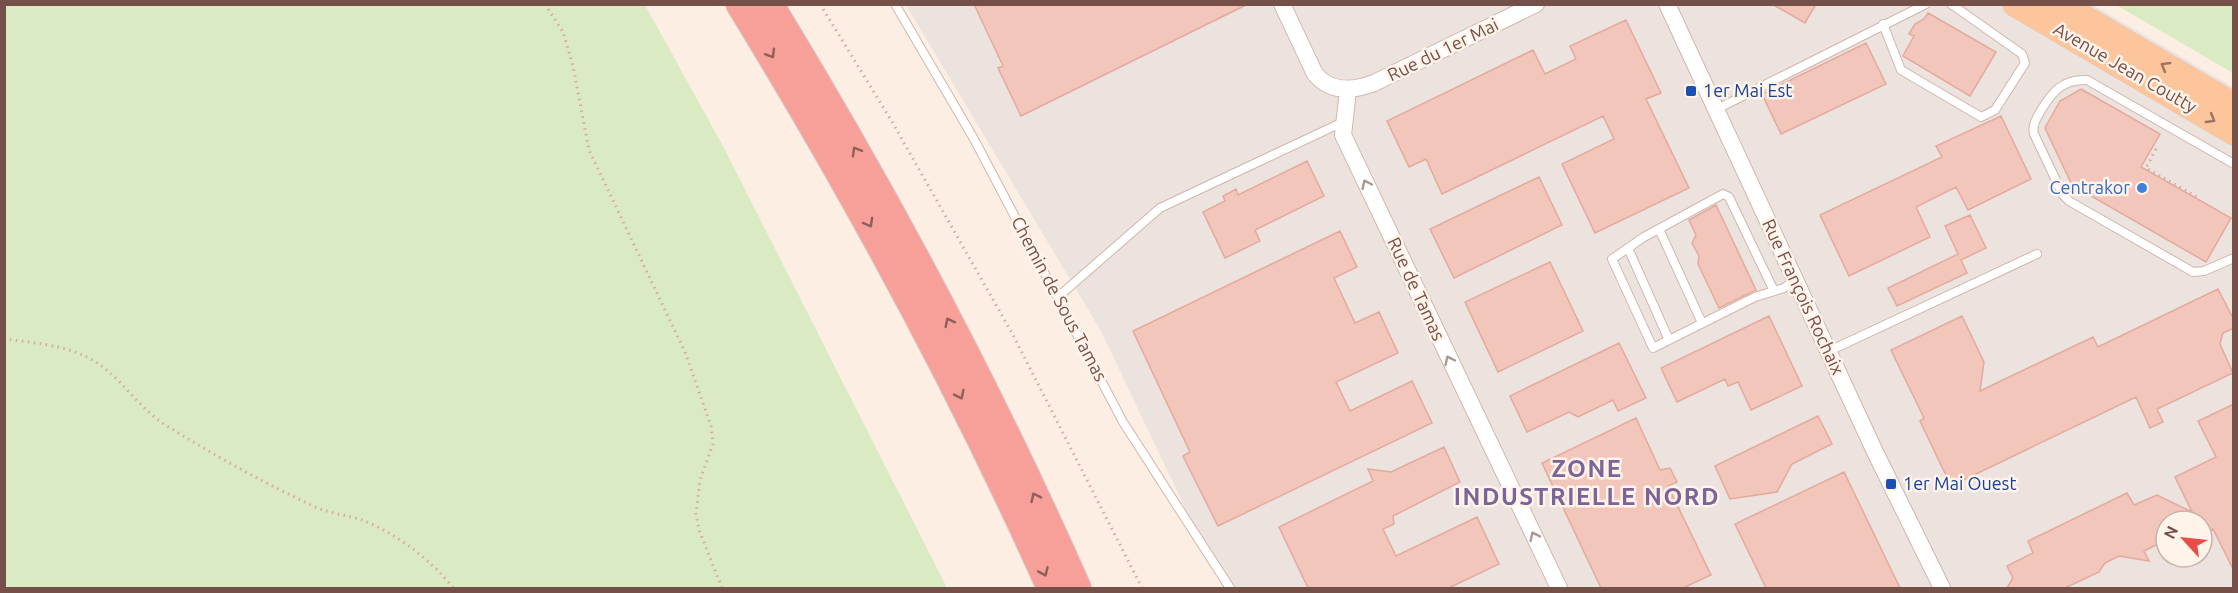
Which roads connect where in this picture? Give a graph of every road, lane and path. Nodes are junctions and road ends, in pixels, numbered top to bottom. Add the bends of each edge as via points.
1 (545, 4) edge
2 (740, 4) edge
3 (769, 4) edge
4 (820, 4) edge
5 (895, 4) edge
6 (1282, 4) edge
7 (1536, 4) edge
8 (1667, 4) edge
9 (1926, 4) edge
10 (1951, 4) edge
11 (2016, 4) edge
12 (2060, 4) edge
13 (1884, 24) junction
14 (1348, 90) junction
15 (2234, 106) edge
16 (1717, 109) junction
17 (1343, 122) junction
18 (2234, 132) edge
19 (2156, 149) dead end
20 (2234, 164) edge
21 (2197, 197) dead end
22 (1659, 229) junction
23 (1628, 248) junction
24 (2037, 254) dead end
25 (2234, 258) edge
26 (1795, 280) junction
27 (1774, 291) junction
28 (1059, 296) junction
29 (1702, 323) junction
30 (4, 339) edge
31 (1669, 340) junction
32 (1829, 351) junction
33 (453, 588) edge
34 (722, 588) edge
35 (1051, 588) edge
36 (1077, 588) edge
37 (1143, 588) edge
38 (1230, 588) edge
39 (1559, 588) edge
40 (1942, 588) edge

1 - 34 path via 563,32 589,150 685,352 711,426 712,444 700,480 696,514
2 -> 35 highway via 916,309 992,459
36 -> 3 highway via 935,295
4 - 37 path via 1012,333
5 - 28 lane, Chemin de Sous Tamas
6 - 14 street via 1315,74 1322,82
7 - 14 street, Rue du 1er Mai via 1374,83
8 - 16 street, Rue François Rochaix
9 - 13 lane
10 - 13 lane via 2024,58 2025,63 1988,115 1981,117 1901,70
11 -> 18 main road, Avenue Jean Coutty
15 -> 12 main road, Avenue Jean Coutty
13 - 16 lane
14 - 17 street, Rue de Tamas
16 - 26 street, Rue François Rochaix
17 - 28 lane via 1160,208
39 -> 17 street, Rue de Tamas via 1343,135
19 - 21 path via 2146,168
20 - 25 lane via 2087,80 2066,83 2051,95 2033,129 2064,197 2193,272
22 - 23 lane
22 - 27 lane via 1723,194 1730,197
22 - 29 lane
23 - 31 lane
23 - 31 lane via 1612,259 1653,348
24 - 32 lane
26 - 27 lane
26 - 32 street, Rue François Rochaix
27 - 29 lane
28 - 38 lane, Chemin de Sous Tamas via 1123,422
29 - 31 lane
30 - 33 path via 68,350 98,364 167,426 264,483 323,511 361,520 381,530 439,570
32 - 40 street, Rue François Rochaix

